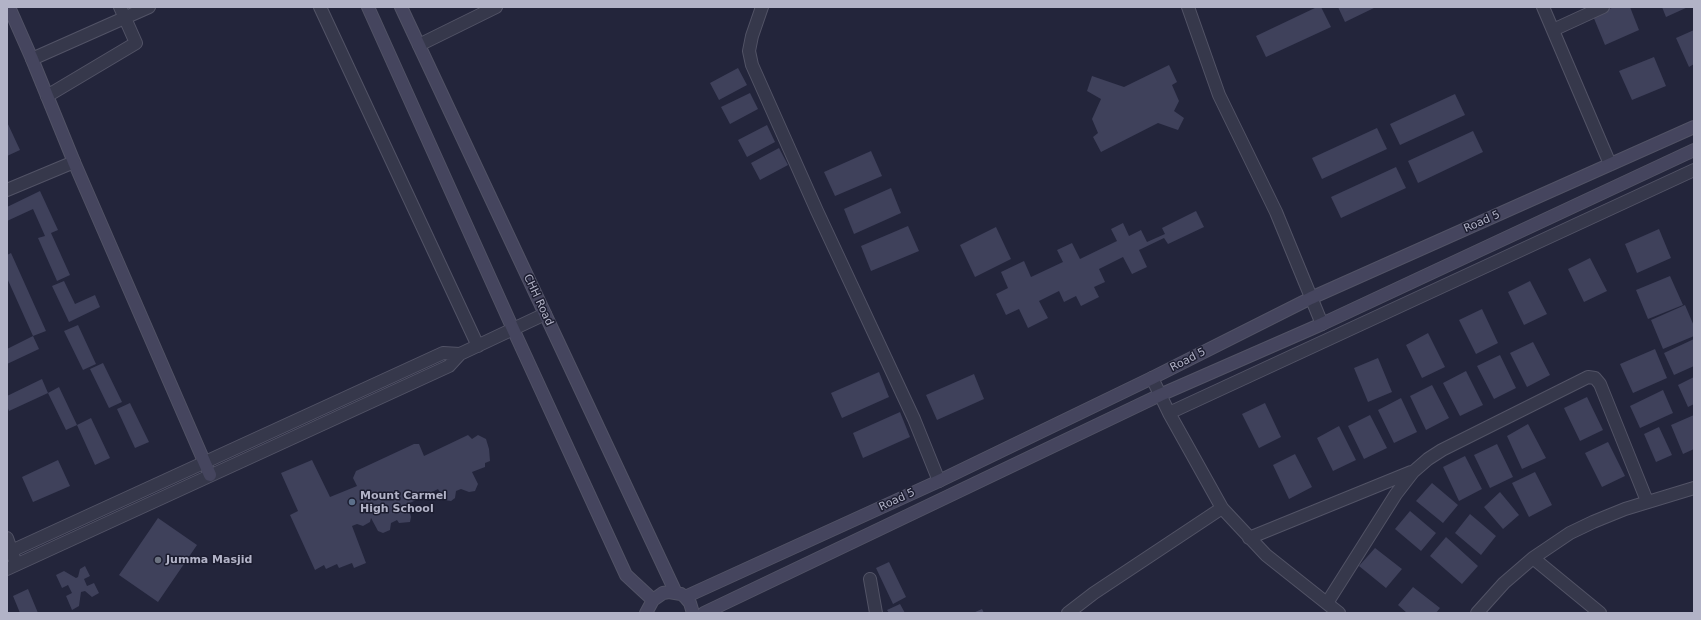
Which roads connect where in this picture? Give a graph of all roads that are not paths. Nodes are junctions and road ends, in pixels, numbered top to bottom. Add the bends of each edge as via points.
1 (10, 7) edge
2 (149, 7) edge
3 (320, 7) edge
4 (368, 7) edge
5 (401, 7) edge
6 (496, 7) edge
7 (762, 7) edge
8 (1188, 7) edge
9 (1543, 7) edge
10 (1603, 7) edge
11 (123, 12) edge
12 (1552, 30) junction
13 (419, 45) junction
14 (32, 59) junction
15 (47, 96) junction
16 (1694, 127) edge
17 (1694, 150) edge
18 (74, 162) junction
19 (1610, 164) junction
20 (1694, 170) edge
21 (7, 190) edge
22 (1311, 298) junction
23 (545, 314) junction
24 (1322, 324) junction
25 (513, 329) junction
26 (478, 346) junction
27 (460, 354) junction
28 (1152, 378) junction
29 (1160, 395) junction
30 (1169, 413) junction
31 (204, 462) junction
32 (1413, 472) junction
33 (210, 475) junction
34 (939, 481) junction
35 (1694, 488) edge
36 (1647, 501) junction
37 (1222, 508) junction
38 (7, 538) edge
39 (1249, 538) junction
40 (9, 552) edge
41 (1533, 558) junction
42 (11, 566) edge
43 (870, 579) dead end
44 (680, 595) junction
45 (652, 600) junction
46 (1327, 603) junction
47 (646, 613) edge
48 (693, 613) edge
49 (704, 613) edge
50 (876, 613) edge
51 (1068, 613) edge
52 (1339, 613) edge
53 (1477, 613) edge
54 (1600, 613) edge

1 - 14 street
2 - 11 street
3 - 26 street
4 - 25 street
5 - 13 street, CHH Road
6 - 13 street
7 - 34 street via 749,51 752,65 914,419
8 - 22 street via 1219,95 1276,212
9 - 12 street
10 - 12 street
11 - 14 street
11 - 15 street via 136,43
12 - 19 street
13 - 23 street, CHH Road
14 - 15 street
15 - 18 street
16 - 19 street, Road 5
17 - 24 street, Road 5
18 - 21 street
18 - 31 street
19 - 22 street, Road 5
20 - 30 street
22 - 24 street
22 - 28 street, Road 5
23 - 25 street
23 - 44 street, CHH Road
24 - 29 street, Road 5
25 - 26 street
25 - 45 street via 626,575
26 - 27 street
27 - 31 street via 443,353
27 - 33 street via 448,366
28 - 29 street
28 - 34 street, Road 5
29 - 30 street
29 - 49 street, Road 5
30 - 37 street
31 - 33 street
31 - 40 street
32 - 36 street via 1442,450 1588,377 1595,378 1600,384
32 - 39 street
32 - 46 street via 1396,494
33 - 42 street
34 - 44 street, Road 5
35 - 36 street
36 - 41 street via 1570,533
37 - 39 street
37 - 51 street
38 - 40 street
39 - 46 street via 1266,555
40 - 42 street
41 - 53 street via 1504,582
41 - 54 street
43 - 50 street
44 - 45 street, Road 5 via 663,593
44 - 48 street, CHH Road via 690,603
45 - 47 street
46 - 52 street

